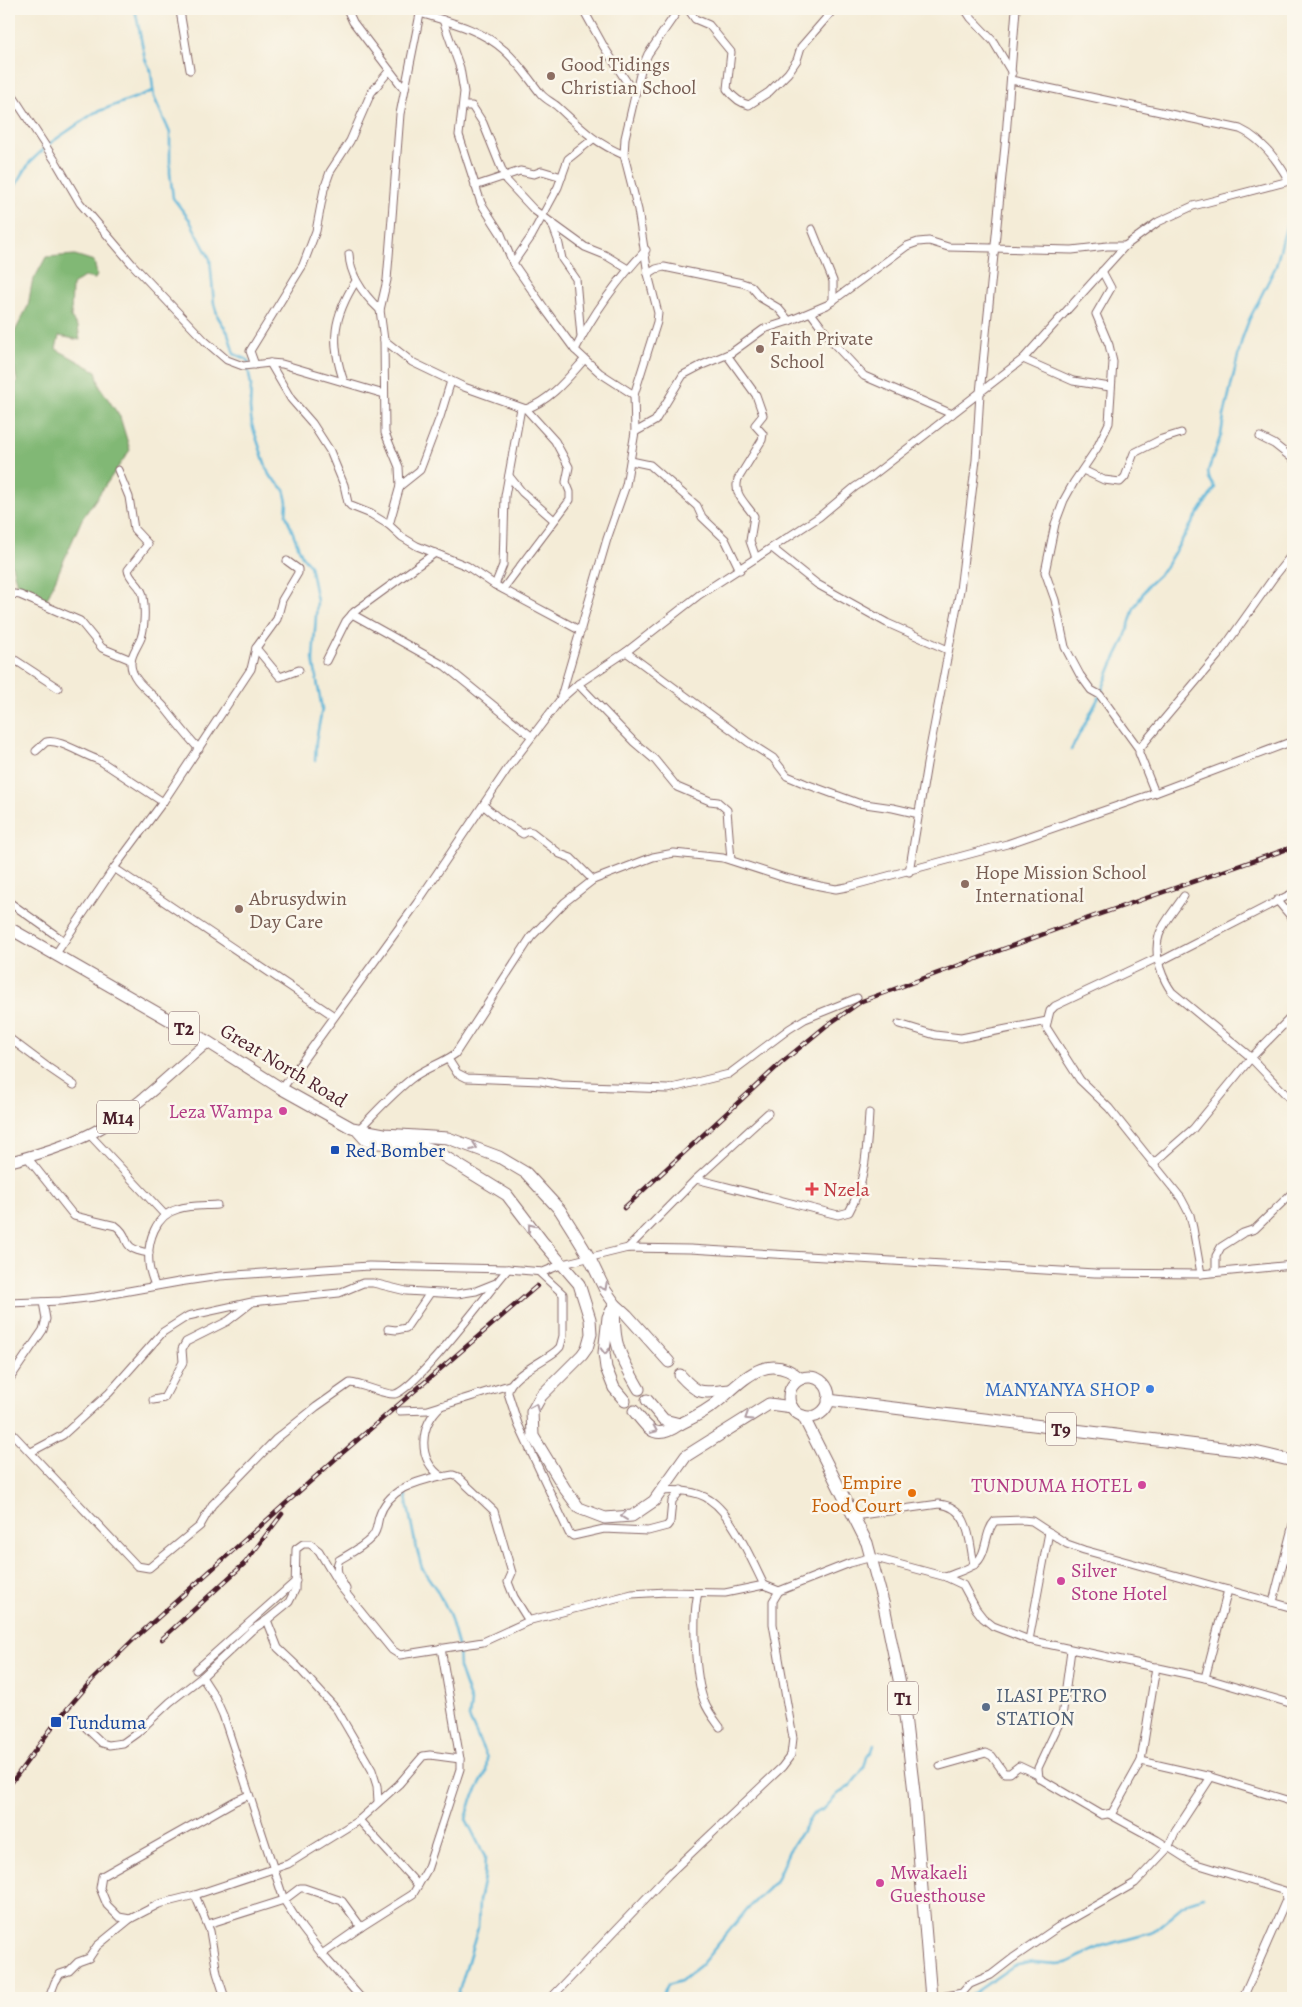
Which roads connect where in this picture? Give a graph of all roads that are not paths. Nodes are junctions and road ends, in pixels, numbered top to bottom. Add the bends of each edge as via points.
1 (182, 9) edge
2 (347, 9) edge
3 (583, 9) edge
4 (679, 9) edge
5 (688, 9) edge
6 (834, 9) edge
7 (965, 9) edge
8 (1016, 9) edge
9 (420, 11) edge
10 (443, 20) junction
11 (190, 70) dead end
12 (390, 71) junction
13 (1011, 76) junction
14 (404, 89) junction
15 (9, 90) edge
16 (634, 93) junction
17 (463, 106) junction
18 (593, 140) junction
19 (624, 155) junction
20 (504, 175) junction
21 (562, 176) junction
22 (1291, 180) edge
23 (475, 186) junction
24 (542, 217) junction
25 (552, 224) junction
26 (812, 229) dead end
27 (1125, 246) junction
28 (995, 248) junction
29 (646, 250) junction
30 (348, 254) dead end
31 (513, 263) junction
32 (628, 269) junction
33 (1102, 271) junction
34 (648, 274) junction
35 (356, 281) junction
36 (833, 301) junction
37 (380, 310) junction
38 (810, 313) junction
39 (789, 321) junction
40 (581, 337) junction
41 (384, 340) junction
42 (575, 350) junction
43 (727, 355) junction
44 (1024, 359) junction
45 (584, 360) junction
46 (270, 363) junction
47 (255, 365) junction
48 (450, 381) junction
49 (344, 382) junction
50 (1110, 387) junction
51 (980, 393) junction
52 (384, 394) junction
53 (634, 395) junction
54 (524, 408) junction
55 (952, 414) junction
56 (635, 432) junction
57 (1182, 433) dead end
58 (1260, 437) dead end
59 (1293, 459) edge
60 (631, 461) junction
61 (118, 470) dead end
62 (1083, 470) junction
63 (509, 476) junction
64 (400, 486) junction
65 (554, 520) junction
66 (389, 525) junction
67 (772, 548) junction
68 (435, 553) junction
69 (1293, 553) edge
70 (756, 558) junction
71 (287, 561) dead end
72 (740, 570) junction
73 (495, 585) junction
74 (503, 589) junction
75 (9, 595) edge
76 (352, 614) junction
77 (581, 631) junction
78 (256, 648) junction
79 (948, 650) junction
80 (626, 652) junction
81 (9, 656) edge
82 (131, 660) junction
83 (326, 661) dead end
84 (299, 670) dead end
85 (578, 684) junction
86 (58, 688) dead end
87 (560, 700) junction
88 (532, 736) junction
89 (1293, 741) edge
90 (199, 749) junction
91 (1139, 749) junction
92 (36, 751) dead end
93 (1155, 793) junction
94 (163, 802) junction
95 (484, 806) junction
96 (919, 814) junction
97 (731, 860) junction
98 (114, 868) junction
99 (909, 872) junction
100 (593, 880) junction
101 (1293, 893) edge
102 (1184, 896) dead end
103 (1277, 900) junction
104 (9, 902) edge
105 (1293, 919) edge
106 (9, 928) edge
107 (64, 941) junction
108 (55, 955) junction
109 (1158, 960) junction
110 (857, 998) dead end
111 (1293, 1014) edge
112 (334, 1016) junction
113 (1047, 1020) junction
114 (899, 1024) dead end
115 (9, 1038) edge
116 (208, 1042) junction
117 (1251, 1058) junction
118 (448, 1060) junction
119 (74, 1085) dead end
120 (282, 1089) junction
121 (1293, 1102) edge
122 (768, 1113) dead end
123 (869, 1113) dead end
124 (357, 1130) junction
125 (89, 1134) junction
126 (27, 1157) junction
127 (9, 1162) edge
128 (1153, 1164) junction
129 (696, 1179) junction
130 (1293, 1192) edge
131 (217, 1204) dead end
132 (165, 1215) junction
133 (628, 1248) junction
134 (149, 1253) junction
135 (589, 1257) junction
136 (563, 1264) junction
137 (1293, 1265) edge
138 (508, 1269) junction
139 (539, 1272) junction
140 (1216, 1272) junction
141 (1201, 1274) junction
142 (496, 1283) junction
143 (155, 1286) junction
144 (430, 1293) junction
145 (43, 1302) junction
146 (252, 1302) junction
147 (9, 1303) edge
148 (615, 1304) junction
149 (388, 1329) dead end
150 (668, 1362) dead end
151 (680, 1375) dead end
152 (801, 1379) junction
153 (9, 1380) edge
154 (509, 1385) junction
155 (639, 1389) dead end
156 (730, 1390) junction
157 (153, 1400) dead end
158 (647, 1400) dead end
159 (828, 1400) junction
160 (626, 1401) dead end
161 (441, 1406) junction
162 (792, 1408) junction
163 (634, 1410) dead end
164 (400, 1411) dead end
165 (803, 1416) junction
166 (680, 1424) junction
167 (9, 1430) edge
168 (32, 1452) junction
169 (1293, 1461) edge
170 (440, 1476) junction
171 (681, 1490) junction
172 (661, 1491) junction
173 (854, 1516) junction
174 (1293, 1524) edge
175 (1049, 1532) junction
176 (872, 1557) junction
177 (974, 1565) junction
178 (946, 1577) junction
179 (296, 1582) junction
180 (764, 1585) junction
181 (1228, 1590) junction
182 (779, 1591) junction
183 (698, 1593) junction
184 (349, 1597) junction
185 (1272, 1602) junction
186 (1293, 1608) edge
187 (267, 1620) junction
188 (529, 1621) junction
189 (1029, 1640) junction
190 (442, 1648) junction
191 (1071, 1650) junction
192 (1156, 1667) junction
193 (196, 1670) dead end
194 (202, 1677) junction
195 (1205, 1678) junction
196 (1293, 1704) edge
197 (78, 1720) dead end
198 (720, 1728) dead end
199 (460, 1759) junction
200 (1141, 1761) junction
201 (940, 1766) dead end
202 (1038, 1775) junction
203 (1211, 1777) junction
204 (249, 1795) junction
205 (378, 1801) junction
206 (1293, 1802) edge
207 (1109, 1814) junction
208 (360, 1820) junction
209 (1168, 1848) junction
210 (273, 1870) junction
211 (418, 1886) junction
212 (195, 1895) junction
213 (284, 1900) junction
214 (130, 1919) junction
215 (208, 1924) junction
216 (361, 1927) junction
217 (322, 1954) junction
218 (49, 1998) edge
219 (225, 1998) edge
220 (361, 1998) edge
221 (551, 1998) edge
222 (931, 1998) edge
223 (936, 1998) edge
224 (1243, 1998) edge

1 - 11 street
2 - 12 street
3 - 16 street
4 - 16 street via 648,54
5 - 6 street via 695,18 709,25 731,52 727,89 743,104 750,105 788,73 801,47
7 - 13 street via 993,41
8 - 13 street
9 - 10 street
9 - 14 street
10 - 17 street via 460,68
10 - 18 street via 471,29 504,50 524,70 542,96
12 - 14 street
12 - 47 street via 371,93 350,141 330,172 316,231 303,265 250,351
13 - 22 street via 1240,129 1252,135
13 - 28 street
14 - 37 street via 398,130 390,256
15 - 47 street via 80,203 132,264 227,360 243,366
16 - 19 street
17 - 20 street via 472,106 482,120
17 - 23 street via 459,135
18 - 19 street
18 - 21 street via 571,155
19 - 29 street
20 - 21 street via 542,171
20 - 23 street
20 - 24 street
21 - 24 street
22 - 27 street via 1193,206 1158,222
23 - 31 street via 481,204 501,234
24 - 25 street
24 - 31 street
25 - 32 street via 585,247
25 - 40 street via 562,258 576,279
26 - 36 street via 833,280
27 - 28 street via 1072,250
27 - 33 street
28 - 36 street via 948,247 929,241 913,243
28 - 51 street
29 - 32 street
29 - 34 street
30 - 35 street
31 - 42 street
32 - 40 street
33 - 44 street
33 - 50 street via 1111,288 1096,314 1112,356
34 - 39 street via 664,267 742,283 751,286
34 - 53 street via 658,317
35 - 37 street
35 - 49 street via 342,305 335,336 335,355
36 - 38 street
37 - 41 street
38 - 39 street
38 - 55 street via 864,376
39 - 43 street via 764,329
40 - 42 street
41 - 48 street via 412,362
41 - 52 street
42 - 45 street
43 - 56 street via 681,376 655,421
43 - 70 street via 754,391 763,413 755,425 763,434 762,440 736,485 737,494 754,516 750,541
44 - 50 street via 1067,379
44 - 51 street
45 - 53 street
45 - 54 street via 552,394 534,406
46 - 47 street
46 - 49 street
46 - 66 street via 291,399 330,451 348,503
48 - 54 street
48 - 64 street via 420,470
49 - 52 street
50 - 62 street via 1110,415 1106,431
51 - 55 street
51 - 79 street via 976,460 960,590
52 - 64 street via 385,433 398,466
53 - 56 street
54 - 63 street
54 - 65 street via 555,440 569,468 566,482 570,500
55 - 67 street via 819,517
56 - 60 street
57 - 62 street via 1134,453 1120,482 1104,480
58 - 59 street
60 - 72 street via 650,465 697,506 702,517 725,539
60 - 77 street
61 - 82 street via 129,497 134,528 148,544 128,570 143,596 143,632
62 - 91 street via 1064,500 1055,524 1045,572 1065,647 1091,690 1100,695
63 - 65 street
63 - 73 street via 502,525 503,565
64 - 66 street
65 - 74 street
66 - 68 street via 402,537
67 - 70 street
67 - 79 street via 817,584
68 - 73 street via 467,566
68 - 76 street
69 - 91 street via 1220,653
70 - 72 street
71 - 78 street via 298,569 297,575 282,600 277,618
72 - 80 street via 698,595
73 - 74 street
74 - 77 street
75 - 82 street via 20,595 80,621 102,648
76 - 83 street
76 - 88 street via 445,666
77 - 87 street
78 - 84 street via 280,677
78 - 90 street via 251,669
79 - 96 street
80 - 85 street
80 - 96 street via 768,754 788,776 858,803
81 - 86 street
82 - 90 street via 141,684 164,706 172,720
85 - 87 street
85 - 97 street via 655,760 677,787 718,802 727,810
87 - 88 street
88 - 95 street
89 - 93 street
90 - 94 street
91 - 93 street
92 - 94 street via 46,742 59,741 85,756 100,760
93 - 99 street via 1007,844
94 - 98 street
95 - 100 street via 515,830 523,834 532,832 560,854 571,858
95 - 112 street
96 - 99 street
97 - 99 street via 803,883 836,889
97 - 100 street via 674,853 653,857
98 - 107 street
98 - 112 street
100 - 118 street via 531,937 460,1048
101 - 103 street
102 - 109 street via 1157,938
103 - 105 street
103 - 109 street via 1226,929
104 - 107 street
106 - 108 highway, Great North Road / T2
107 - 108 street
108 - 116 highway, Great North Road / T2
109 - 113 street via 1055,1006
109 - 117 street via 1172,992
110 - 118 street via 800,1022 729,1074 668,1089 467,1078 457,1073
111 - 117 street
112 - 120 street
113 - 114 street via 960,1038 935,1035
113 - 128 street via 1046,1027 1080,1080 1109,1108
115 - 119 street
116 - 120 highway, Great North Road / T2
116 - 125 main road, M14 via 159,1086
117 - 121 street
117 - 128 street via 1193,1130
118 - 124 street via 426,1068 411,1079
120 - 124 highway, Great North Road / T2
122 - 129 street
123 - 129 street via 866,1160 849,1212 838,1215
124 -> 135 highway via 448,1138 498,1156 526,1173 560,1210
136 -> 124 highway, Great North Road via 507,1195 427,1147 377,1143 366,1139
125 - 126 main road, M14
125 - 132 street
126 - 127 main road, M14
126 - 134 street via 74,1216 116,1226 129,1246
128 - 141 street via 1181,1198 1190,1215
129 - 133 street
130 - 140 street via 1255,1229 1222,1247 1216,1256
131 - 132 street via 179,1208
132 - 134 street via 157,1223
133 - 135 street
133 - 141 street via 1095,1273
134 - 143 street via 148,1265
135 - 136 street
135 -> 148 highway
136 - 139 street
172 -> 136 highway, T1 via 654,1501 632,1516 605,1518 579,1508 533,1436 531,1421 535,1403 582,1355 591,1334 590,1319 578,1284
137 - 140 street
138 - 139 street
138 - 142 street
138 - 143 street via 369,1266 220,1276
139 - 154 street via 563,1294 563,1336 556,1351
140 - 141 street
142 - 144 street via 468,1293
142 - 168 street via 414,1380 390,1394 350,1383 316,1407 267,1448 210,1508 200,1526 149,1568 137,1566
143 - 145 street
144 - 146 street via 366,1283 339,1293
144 - 149 street via 406,1328
145 - 147 street
145 - 153 street via 46,1319 43,1330
146 - 157 street via 228,1321 186,1342 182,1349 183,1362 164,1398
146 - 168 street via 196,1314 173,1325 76,1423 58,1438
148 - 150 highway
148 - 155 highway via 613,1326 620,1355
148 -> 160 highway via 608,1317 604,1353 614,1388
151 - 156 highway via 694,1389 702,1392
152 - 156 highway via 784,1368 770,1366 752,1373
152 - 159 highway via 819,1380 826,1386
152 - 162 highway via 791,1389
154 - 161 street
154 - 171 street via 508,1393 518,1424 571,1535 604,1529 648,1531 667,1526 672,1501
156 - 166 highway via 719,1401
158 - 166 highway via 664,1420
159 - 165 highway via 825,1409 817,1415
159 - 169 highway, T9 via 1255,1452
161 - 164 street
161 - 170 street via 429,1420 424,1434 427,1461
162 - 165 highway, T1
162 -> 172 highway, T1 via 769,1404 686,1456
163 -> 166 highway via 646,1427 654,1432 661,1434
165 - 173 highway, T1
167 - 168 street
170 - 184 street via 413,1482 393,1494 383,1509 372,1538 339,1560 337,1572
170 - 188 street via 458,1477 494,1511 512,1573 508,1582
171 - 172 street
171 - 180 street via 705,1497 717,1505 744,1542
173 - 176 highway, T1
173 - 177 street via 947,1504 965,1520
174 - 185 street
175 - 177 street via 1032,1521 995,1521
175 - 181 street via 1084,1550
175 - 189 street
176 - 178 street
176 - 182 street
176 - 222 highway, T1 via 903,1699
177 - 178 street
178 - 189 street via 965,1587 976,1609 990,1624
179 - 184 street via 296,1549 310,1544 319,1551
179 - 187 street via 289,1602
179 - 193 street
180 - 182 street
180 - 183 street via 725,1593
181 - 185 street
181 - 195 street
182 - 221 street via 773,1601 773,1624 793,1738 791,1755
183 - 188 street via 639,1593
183 - 198 street via 696,1651 702,1697
184 - 190 street via 394,1652 405,1655
185 - 186 street
187 - 194 street
187 - 205 street via 278,1648 338,1710 372,1770
188 - 190 street via 483,1642
189 - 191 street
190 - 199 street
191 - 192 street
191 - 202 street via 1062,1716 1038,1768
192 - 195 street
192 - 200 street
194 - 197 street via 123,1743 106,1744
194 - 204 street via 223,1714
195 - 196 street
199 - 205 street via 423,1756 399,1784
199 - 211 street via 454,1792 427,1870
200 - 203 street
200 - 207 street
201 - 202 street via 986,1753 1004,1773 1010,1773 1019,1766
202 - 207 street via 1102,1814
203 - 206 street
203 - 209 street
204 - 210 street
204 - 214 street via 102,1876 100,1888 107,1905 119,1917
205 - 208 street
207 - 209 street
208 - 210 street via 294,1861
208 - 211 street
209 - 223 street via 1130,1887 1058,1927 991,1976 970,1984 962,1993
209 - 224 street via 1193,1863 1286,1893 1286,1900
210 - 212 street
210 - 213 street
211 - 216 street via 412,1894
212 - 214 street via 159,1904
212 - 215 street
213 - 215 street
213 - 216 street via 304,1888 340,1900
213 - 217 street
214 - 218 street via 97,1946 89,1958 60,1974
215 - 219 street
216 - 217 street
217 - 220 street

